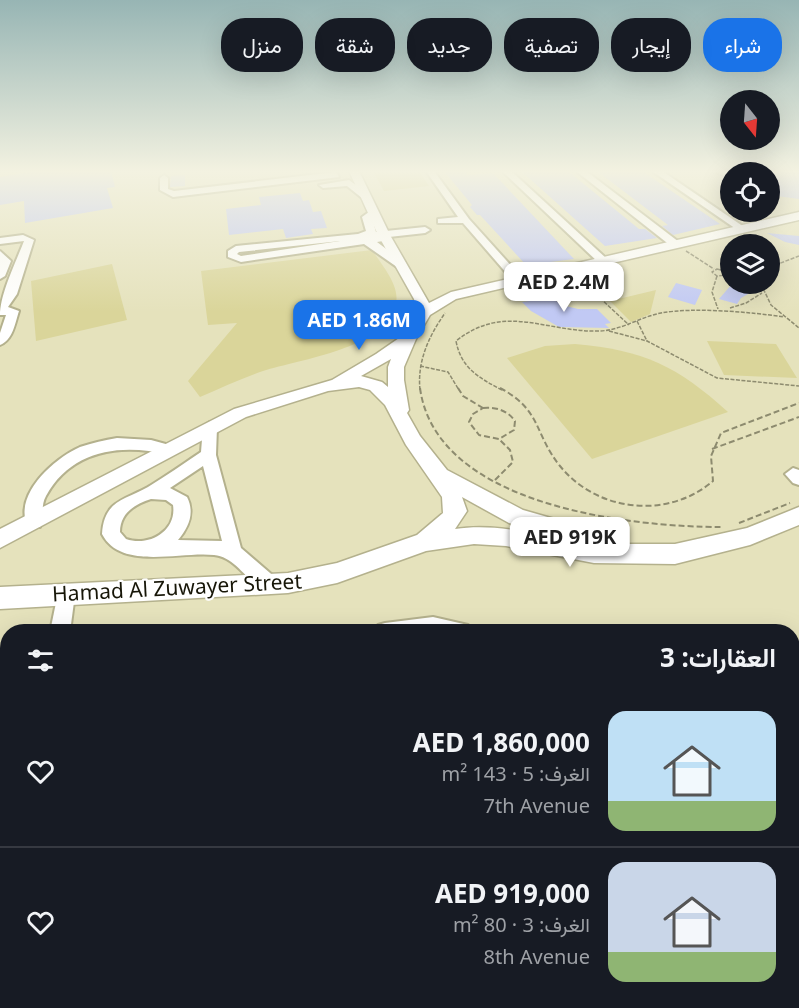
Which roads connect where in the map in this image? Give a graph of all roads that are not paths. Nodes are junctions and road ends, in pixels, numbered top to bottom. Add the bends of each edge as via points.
1 (367, 218) edge
2 (376, 218) edge
3 (464, 218) edge
4 (557, 218) edge
5 (641, 218) edge
6 (727, 218) edge
7 (789, 218) edge
8 (441, 221) dead end
9 (466, 221) junction
10 (742, 228) junction
11 (426, 232) dead end
12 (385, 237) junction
13 (356, 240) junction
14 (0, 241) edge
15 (333, 242) junction
16 (675, 244) junction
17 (0, 254) edge
18 (603, 261) junction
19 (401, 265) junction
20 (0, 276) edge
21 (519, 281) junction
22 (451, 296) junction
23 (0, 310) edge
24 (424, 312) junction
25 (408, 339) junction
26 (0, 341) edge
27 (326, 386) junction
28 (401, 414) junction
29 (210, 427) junction
30 (168, 450) junction
31 (208, 455) junction
32 (440, 476) junction
33 (151, 493) junction
34 (799, 516) edge
35 (34, 522) junction
36 (0, 538) edge
37 (425, 542) junction
38 (149, 548) junction
39 (709, 548) junction
40 (233, 551) junction
41 (270, 585) junction
42 (66, 594) junction
43 (0, 598) edge
44 (61, 624) edge

1 - 13 street via 371,232
2 - 12 main road
3 - 9 street
4 - 18 street
5 - 16 street
6 - 10 street
7 - 10 main road
8 - 9 street
9 - 21 street
10 - 16 main road
11 - 12 street
12 - 13 street
12 - 19 main road
13 - 15 street
13 - 19 street via 376,244 389,259
14 - 23 street via 29,240 11,294
15 - 15 street via 236,249 232,253 241,259
16 - 18 main road
17 - 20 street via 6,261
18 - 21 main road
19 - 22 main road via 428,292
19 - 24 main road via 421,299
21 - 22 main road
22 - 24 main road
23 - 26 street via 14,311
24 - 25 main road
25 - 27 main road via 382,358
25 - 28 main road via 396,367
27 - 28 main road, Hamad Al Zuwayer Street via 368,383 383,392
27 - 29 main road, Hamad Al Zuwayer Street via 254,408
28 - 32 main road, Hamad Al Zuwayer Street via 413,440
29 - 30 main road, Hamad Al Zuwayer Street
29 - 31 street
30 - 35 main road, Hamad Al Zuwayer Street
30 - 35 street via 132,442 81,453 55,472 39,492 33,504
31 - 33 street
31 - 40 street
32 - 37 main road, Hamad Al Zuwayer Street via 453,497 456,511
32 - 39 main road via 517,518 573,535
33 - 38 street via 176,497 184,516 176,531
33 - 38 street via 124,505 110,527 120,546
34 - 39 main road
35 - 36 main road, Hamad Al Zuwayer Street
37 - 39 main road via 506,537 626,555 675,554
37 - 41 main road, Hamad Al Zuwayer Street via 323,577
38 - 40 street via 213,547
40 - 41 street
41 - 42 main road, Hamad Al Zuwayer Street
42 - 43 main road, Hamad Al Zuwayer Street
42 - 44 street

